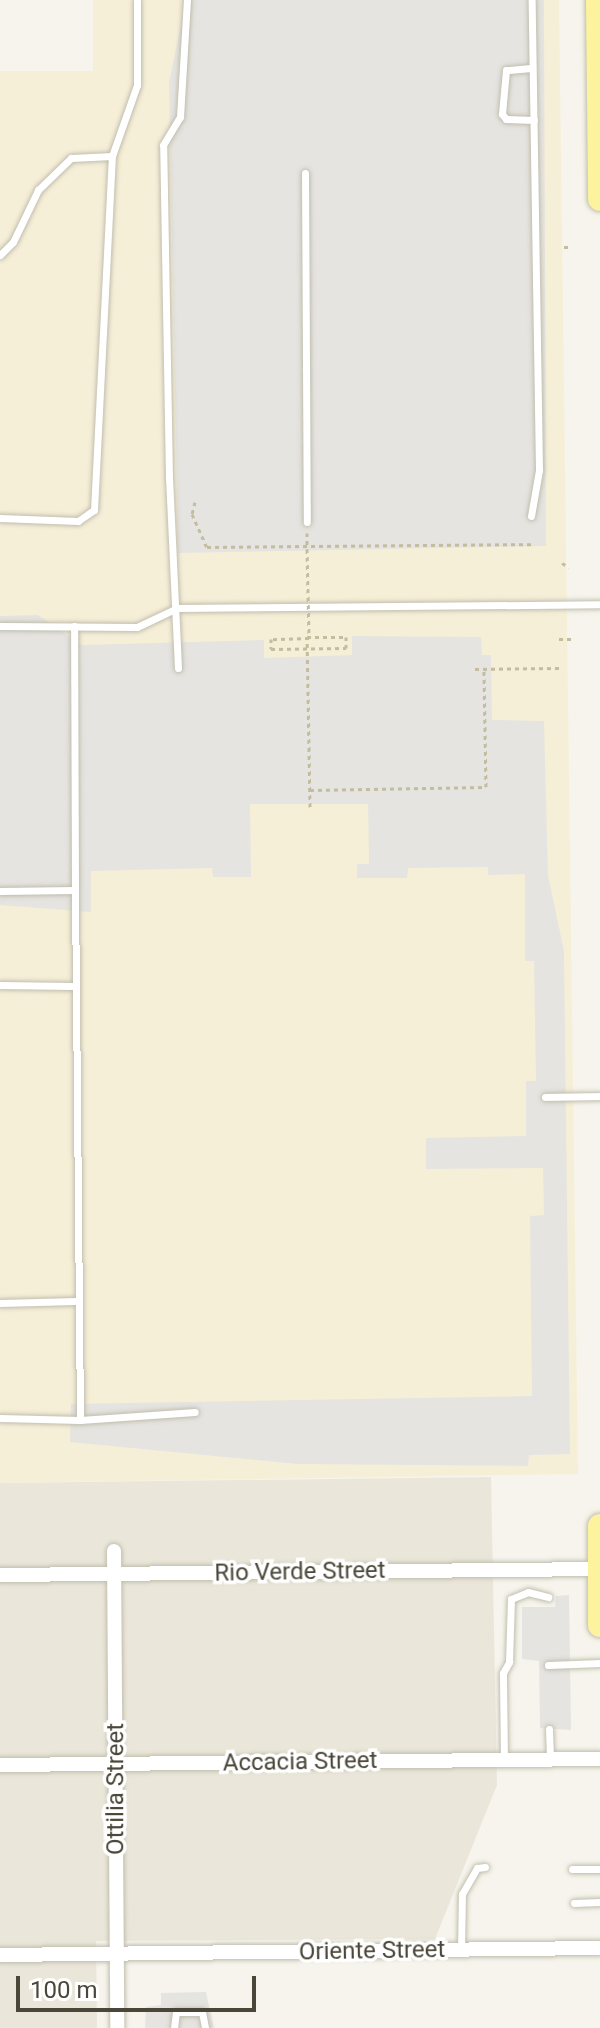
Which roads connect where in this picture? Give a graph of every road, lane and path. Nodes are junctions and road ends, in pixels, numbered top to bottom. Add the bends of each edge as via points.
1 (137, 0) edge
2 (187, 0) edge
3 (532, 0) edge
4 (598, 0) edge
5 (531, 68) junction
6 (600, 115) edge
7 (534, 120) junction
8 (112, 156) junction
9 (305, 173) dead end
10 (600, 199) edge
11 (0, 255) edge
12 (195, 502) dead end
13 (531, 516) dead end
14 (0, 518) edge
15 (307, 522) joint
16 (535, 544) dead end
17 (307, 548) junction
18 (562, 563) dead end
19 (569, 567) dead end
20 (600, 604) edge
21 (177, 608) junction
22 (0, 626) edge
23 (74, 626) junction
24 (559, 639) dead end
25 (571, 639) dead end
26 (178, 668) dead end
27 (561, 668) dead end
28 (475, 669) dead end
29 (484, 669) junction
30 (310, 790) junction
31 (310, 807) dead end
32 (75, 890) junction
33 (0, 891) edge
34 (0, 985) edge
35 (73, 986) junction
36 (600, 1096) edge
37 (545, 1097) dead end
38 (76, 1301) junction
39 (0, 1303) edge
40 (195, 1412) dead end
41 (0, 1418) edge
42 (80, 1420) junction
43 (600, 1526) edge
44 (114, 1551) dead end
45 (600, 1569) edge
46 (114, 1574) junction
47 (0, 1575) edge
48 (548, 1597) dead end
49 (600, 1625) edge
50 (600, 1663) edge
51 (548, 1665) dead end
52 (549, 1729) dead end
53 (600, 1759) edge
54 (504, 1760) junction
55 (550, 1760) junction
56 (116, 1764) junction
57 (0, 1765) edge
58 (485, 1867) dead end
59 (572, 1869) dead end
60 (600, 1869) edge
61 (600, 1902) edge
62 (574, 1903) dead end
63 (600, 1948) edge
64 (461, 1950) junction
65 (117, 1954) junction
66 (0, 1955) edge
67 (117, 2028) edge
68 (174, 2028) edge
69 (205, 2028) edge

1 - 8 lane via 137,85
2 - 21 lane via 180,117 163,145 169,478
3 - 5 lane
4 - 6 main road
5 - 7 lane
5 - 7 lane via 506,70 502,114 506,119
6 - 10 main road
7 - 13 lane via 539,470
8 - 11 lane via 71,158 38,190 13,242
8 - 14 lane via 94,510 78,521
9 - 15 lane
12 - 17 path via 192,514 207,547
15 - 17 path
16 - 17 path
17 - 30 path, bridge via 309,638 271,639 271,649 346,648 346,637 307,637
18 - 19 path
20 - 21 lane
21 - 23 lane via 137,627
21 - 26 lane
22 - 23 lane
23 - 32 lane
24 - 25 path
27 - 29 path
28 - 29 path
29 - 30 path via 486,787
30 - 31 path
32 - 33 lane
32 - 35 lane
34 - 35 lane
35 - 38 lane
36 - 37 lane
38 - 39 lane
38 - 42 lane
40 - 42 lane
41 - 42 lane
43 - 45 main road
44 - 46 street, Ottilia Street
45 - 46 street, Rio Verde Street
45 - 49 main road
46 - 47 street, Rio Verde Street
46 - 56 street, Ottilia Street
48 - 54 lane via 528,1592 511,1599 509,1662 503,1673
50 - 51 lane
52 - 55 lane
53 - 55 street, Accacia Street
54 - 55 street, Accacia Street
54 - 56 street, Accacia Street
56 - 57 street, Accacia Street
56 - 65 street, Ottilia Street
58 - 64 lane via 477,1868 462,1894
59 - 60 lane
61 - 62 lane
63 - 64 street, Oriente Street
64 - 65 street, Oriente Street
65 - 66 street, Oriente Street
65 - 67 street, Ottilia Street
68 - 69 lane via 176,2012 202,2012

